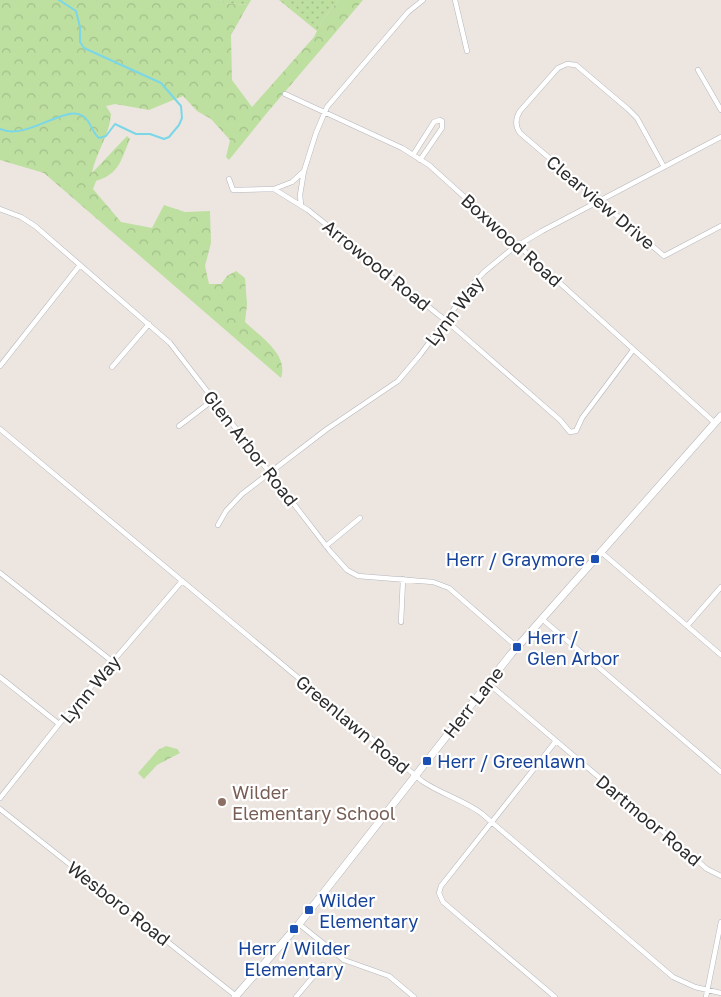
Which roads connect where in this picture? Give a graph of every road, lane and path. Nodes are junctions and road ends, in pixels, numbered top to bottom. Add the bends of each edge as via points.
1 (423, 0) edge
2 (456, 0) edge
3 (467, 51) dead end
4 (698, 70) dead end
5 (285, 94) dead end
6 (721, 110) edge
7 (325, 112) junction
8 (721, 137) edge
9 (413, 155) junction
10 (420, 160) junction
11 (664, 167) junction
12 (304, 171) junction
13 (229, 179) dead end
14 (274, 189) junction
15 (600, 201) junction
16 (301, 205) junction
17 (0, 209) edge
18 (721, 226) edge
19 (517, 245) junction
20 (80, 265) junction
21 (446, 320) junction
22 (149, 324) junction
23 (633, 350) junction
24 (0, 366) edge
25 (112, 367) dead end
26 (214, 400) junction
27 (721, 416) edge
28 (714, 424) junction
29 (180, 426) dead end
30 (0, 428) edge
31 (270, 473) junction
32 (360, 518) dead end
33 (218, 525) dead end
34 (326, 546) junction
35 (601, 552) junction
36 (0, 573) edge
37 (403, 580) junction
38 (182, 581) junction
39 (721, 587) edge
40 (542, 619) junction
41 (401, 622) dead end
42 (687, 626) junction
43 (517, 647) junction
44 (721, 655) edge
45 (113, 662) junction
46 (0, 677) edge
47 (488, 682) junction
48 (60, 724) junction
49 (556, 740) junction
50 (721, 772) edge
51 (415, 775) junction
52 (0, 798) edge
53 (0, 810) edge
54 (492, 822) junction
55 (721, 876) edge
56 (721, 922) edge
57 (299, 924) junction
58 (324, 965) dead end
59 (708, 990) junction
60 (721, 993) edge
61 (236, 997) edge
62 (296, 997) edge
63 (414, 997) edge
64 (555, 997) edge
65 (706, 997) edge

1 - 7 street via 408,12
2 - 3 street
4 - 6 street
5 - 7 street, Boxwood Road
7 - 9 street, Boxwood Road
7 - 12 street
8 - 11 street, Lynn Way
9 - 10 street, Boxwood Road
9 - 10 street via 434,122 442,121 442,128
10 - 19 street, Boxwood Road
11 - 15 street, Lynn Way
11 - 15 street, Clearview Drive via 645,130 628,109 580,68 572,64 558,68 520,111 516,124 520,133
12 - 14 street via 292,182
12 - 16 street
13 - 14 street via 231,188 235,190
14 - 16 street, Arrowood Road
15 - 18 street, Clearview Drive via 664,256
15 - 19 street, Lynn Way
16 - 21 street, Arrowood Road
17 - 20 street, Glen Arbor Road via 35,226
19 - 21 street, Lynn Way via 484,272
19 - 23 street, Boxwood Road
20 - 22 street, Glen Arbor Road
20 - 24 street
21 - 23 street, Arrowood Road via 570,432 576,431 582,418
21 - 31 street, Lynn Way via 398,381
22 - 25 street
22 - 26 street, Glen Arbor Road via 170,343
23 - 28 street, Boxwood Road
26 - 29 street
26 - 31 street, Glen Arbor Road
27 - 28 main road, Herr Lane
28 - 35 main road, Herr Lane
30 - 38 street, Greenlawn Road
31 - 33 street, Lynn Way via 234,501
31 - 34 street, Glen Arbor Road
32 - 34 street
34 - 37 street, Glen Arbor Road via 340,564 354,574
35 - 40 main road, Herr Lane
35 - 42 street
36 - 45 street
37 - 41 street
37 - 43 street, Glen Arbor Road via 445,586
38 - 45 street, Lynn Way
38 - 51 street, Greenlawn Road
39 - 42 street
40 - 43 main road, Herr Lane
40 - 50 street
42 - 44 street
43 - 47 main road, Herr Lane
45 - 48 street, Lynn Way
46 - 48 street
47 - 49 street, Dartmoor Road
47 - 51 main road, Herr Lane
48 - 52 street, Lynn Way
49 - 54 street
49 - 55 street, Dartmoor Road via 700,863
51 - 54 street, Greenlawn Road via 433,789 474,808
51 - 57 main road, Herr Lane
53 - 61 street, Wesboro Road
54 - 59 street, Greenlawn Road via 673,977
54 - 64 street via 441,886 440,897
56 - 59 street
57 - 61 main road, Herr Lane
57 - 63 street via 344,960 389,976
58 - 62 street
59 - 60 street, Greenlawn Road
59 - 65 street

